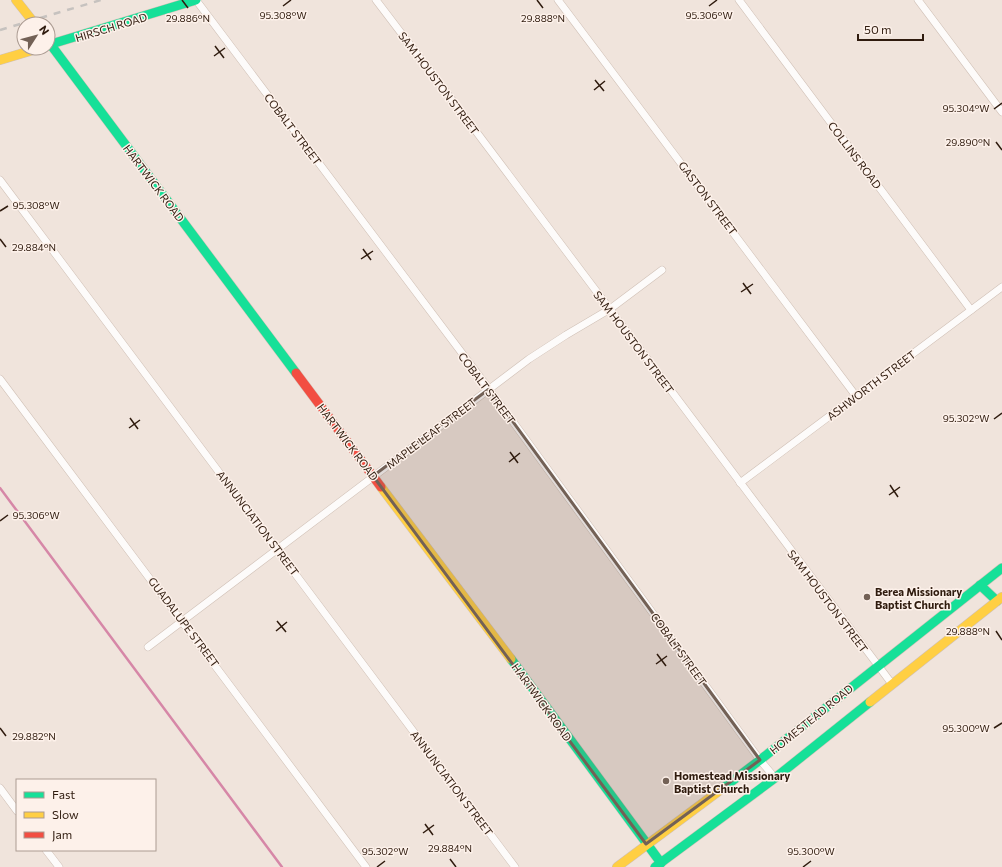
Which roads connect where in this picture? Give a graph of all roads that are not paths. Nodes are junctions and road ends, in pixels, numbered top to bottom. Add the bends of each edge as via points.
1 (16, 0) edge
2 (196, 0) edge
3 (376, 0) edge
4 (558, 0) edge
5 (740, 0) edge
6 (918, 0) edge
7 (29, 16) edge
8 (56, 42) edge
9 (56, 53) edge
10 (16, 55) edge
11 (0, 60) edge
12 (1002, 112) edge
13 (0, 180) edge
14 (662, 270) dead end
15 (1002, 287) edge
16 (610, 309) junction
17 (971, 310) junction
18 (0, 379) edge
19 (489, 389) junction
20 (856, 396) junction
21 (373, 476) junction
22 (740, 483) junction
23 (277, 549) junction
24 (1002, 568) edge
25 (980, 585) junction
26 (999, 599) edge
27 (183, 621) junction
28 (148, 647) dead end
29 (877, 666) junction
30 (892, 684) junction
31 (760, 760) junction
32 (775, 778) junction
33 (0, 788) edge
34 (16, 810) edge
35 (646, 844) junction
36 (47, 851) edge
37 (660, 866) edge
38 (59, 867) edge
39 (366, 867) edge
40 (516, 867) edge
41 (616, 867) edge

1 - 7 main road
2 - 8 main road, HIRSCH ROAD
2 - 19 street, COBALT STREET
3 - 16 street, SAM HOUSTON STREET
4 - 20 street, GASTON STREET
5 - 17 street, COLLINS ROAD
6 - 12 street
9 - 21 main road, HARTWICK ROAD
10 - 11 main road
13 - 23 street, ANNUNCIATION STREET
14 - 16 street, MAPLE LEAF STREET
15 - 17 street, ASHWORTH STREET
16 - 19 street, MAPLE LEAF STREET via 529,359
16 - 22 street, SAM HOUSTON STREET
17 - 20 street, ASHWORTH STREET
18 - 27 street, GUADALUPE STREET
19 - 21 street, MAPLE LEAF STREET
19 - 31 street, COBALT STREET
20 - 22 street, ASHWORTH STREET
21 - 23 street, MAPLE LEAF STREET
21 - 35 main road, HARTWICK ROAD
22 - 29 street, SAM HOUSTON STREET
23 - 27 street, MAPLE LEAF STREET
23 - 40 street, ANNUNCIATION STREET
24 - 25 main road, HOMESTEAD ROAD
25 - 26 main road
25 - 29 main road, HOMESTEAD ROAD
26 - 30 main road
27 - 28 street, MAPLE LEAF STREET
27 - 39 street, GUADALUPE STREET
29 - 30 street, SAM HOUSTON STREET
29 - 31 main road, HOMESTEAD ROAD
30 - 32 main road
31 - 32 street, COBALT STREET
31 - 35 main road, HOMESTEAD ROAD
32 - 37 main road
33 - 34 street
35 - 37 main road, HARTWICK ROAD
35 - 41 main road, HOMESTEAD ROAD
36 - 38 street

